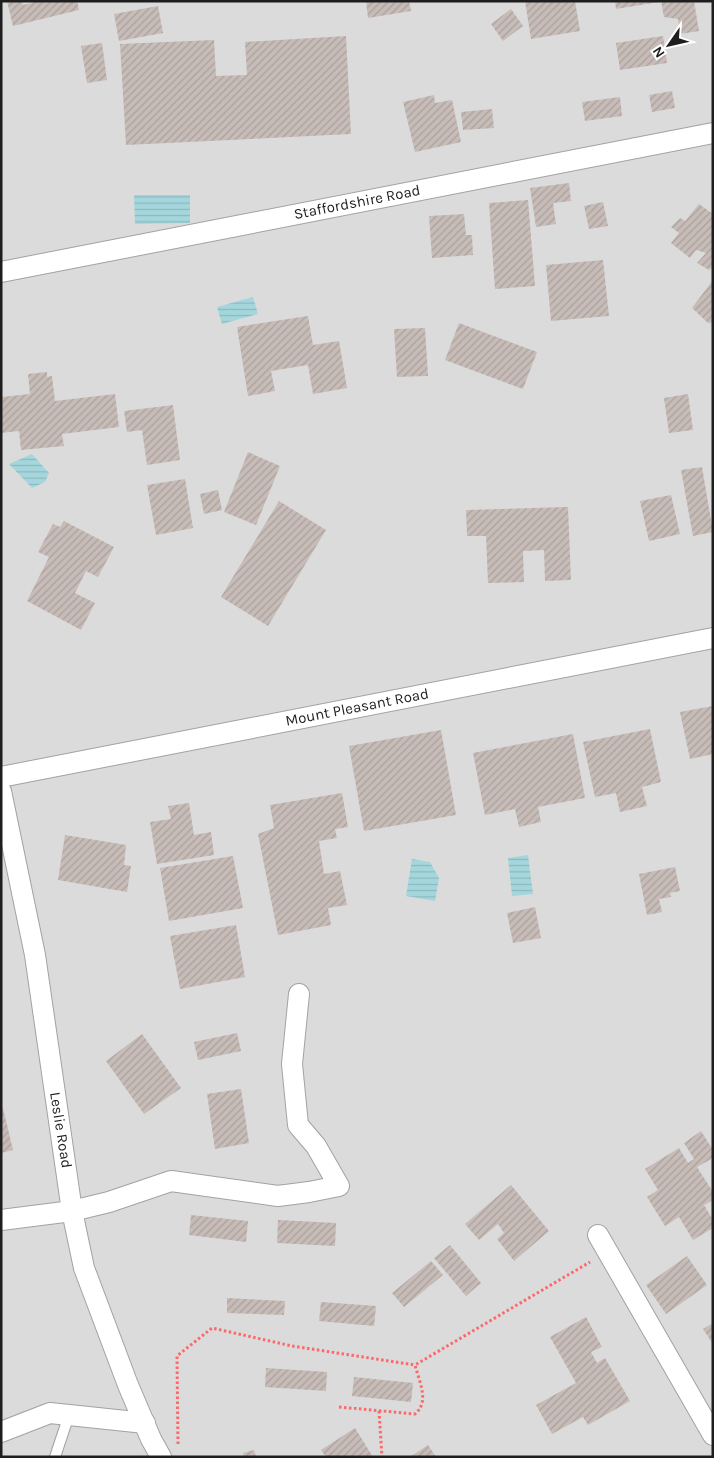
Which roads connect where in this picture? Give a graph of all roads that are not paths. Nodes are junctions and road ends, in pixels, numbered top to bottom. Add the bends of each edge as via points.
1 (713, 132) edge
2 (1, 272) edge
3 (713, 638) edge
4 (1, 777) edge
5 (1, 791) edge
6 (299, 994) dead end
7 (72, 1211) junction
8 (1, 1220) edge
9 (603, 1244) road end
10 (69, 1415) junction
11 (145, 1423) junction
12 (1, 1432) edge
13 (713, 1435) edge
14 (169, 1452) edge
15 (55, 1457) edge

1 - 2 street, Staffordshire Road
3 - 4 street, Mount Pleasant Road
5 - 7 street, Leslie Road via 35,955
6 - 7 street via 292,1064 298,1125 316,1146 339,1186 278,1196 171,1181
7 - 8 street
7 - 11 street, Leslie Road via 84,1268
9 - 13 street
10 - 11 street
10 - 12 street via 50,1413
10 - 15 lane
11 - 14 street, Leslie Road

